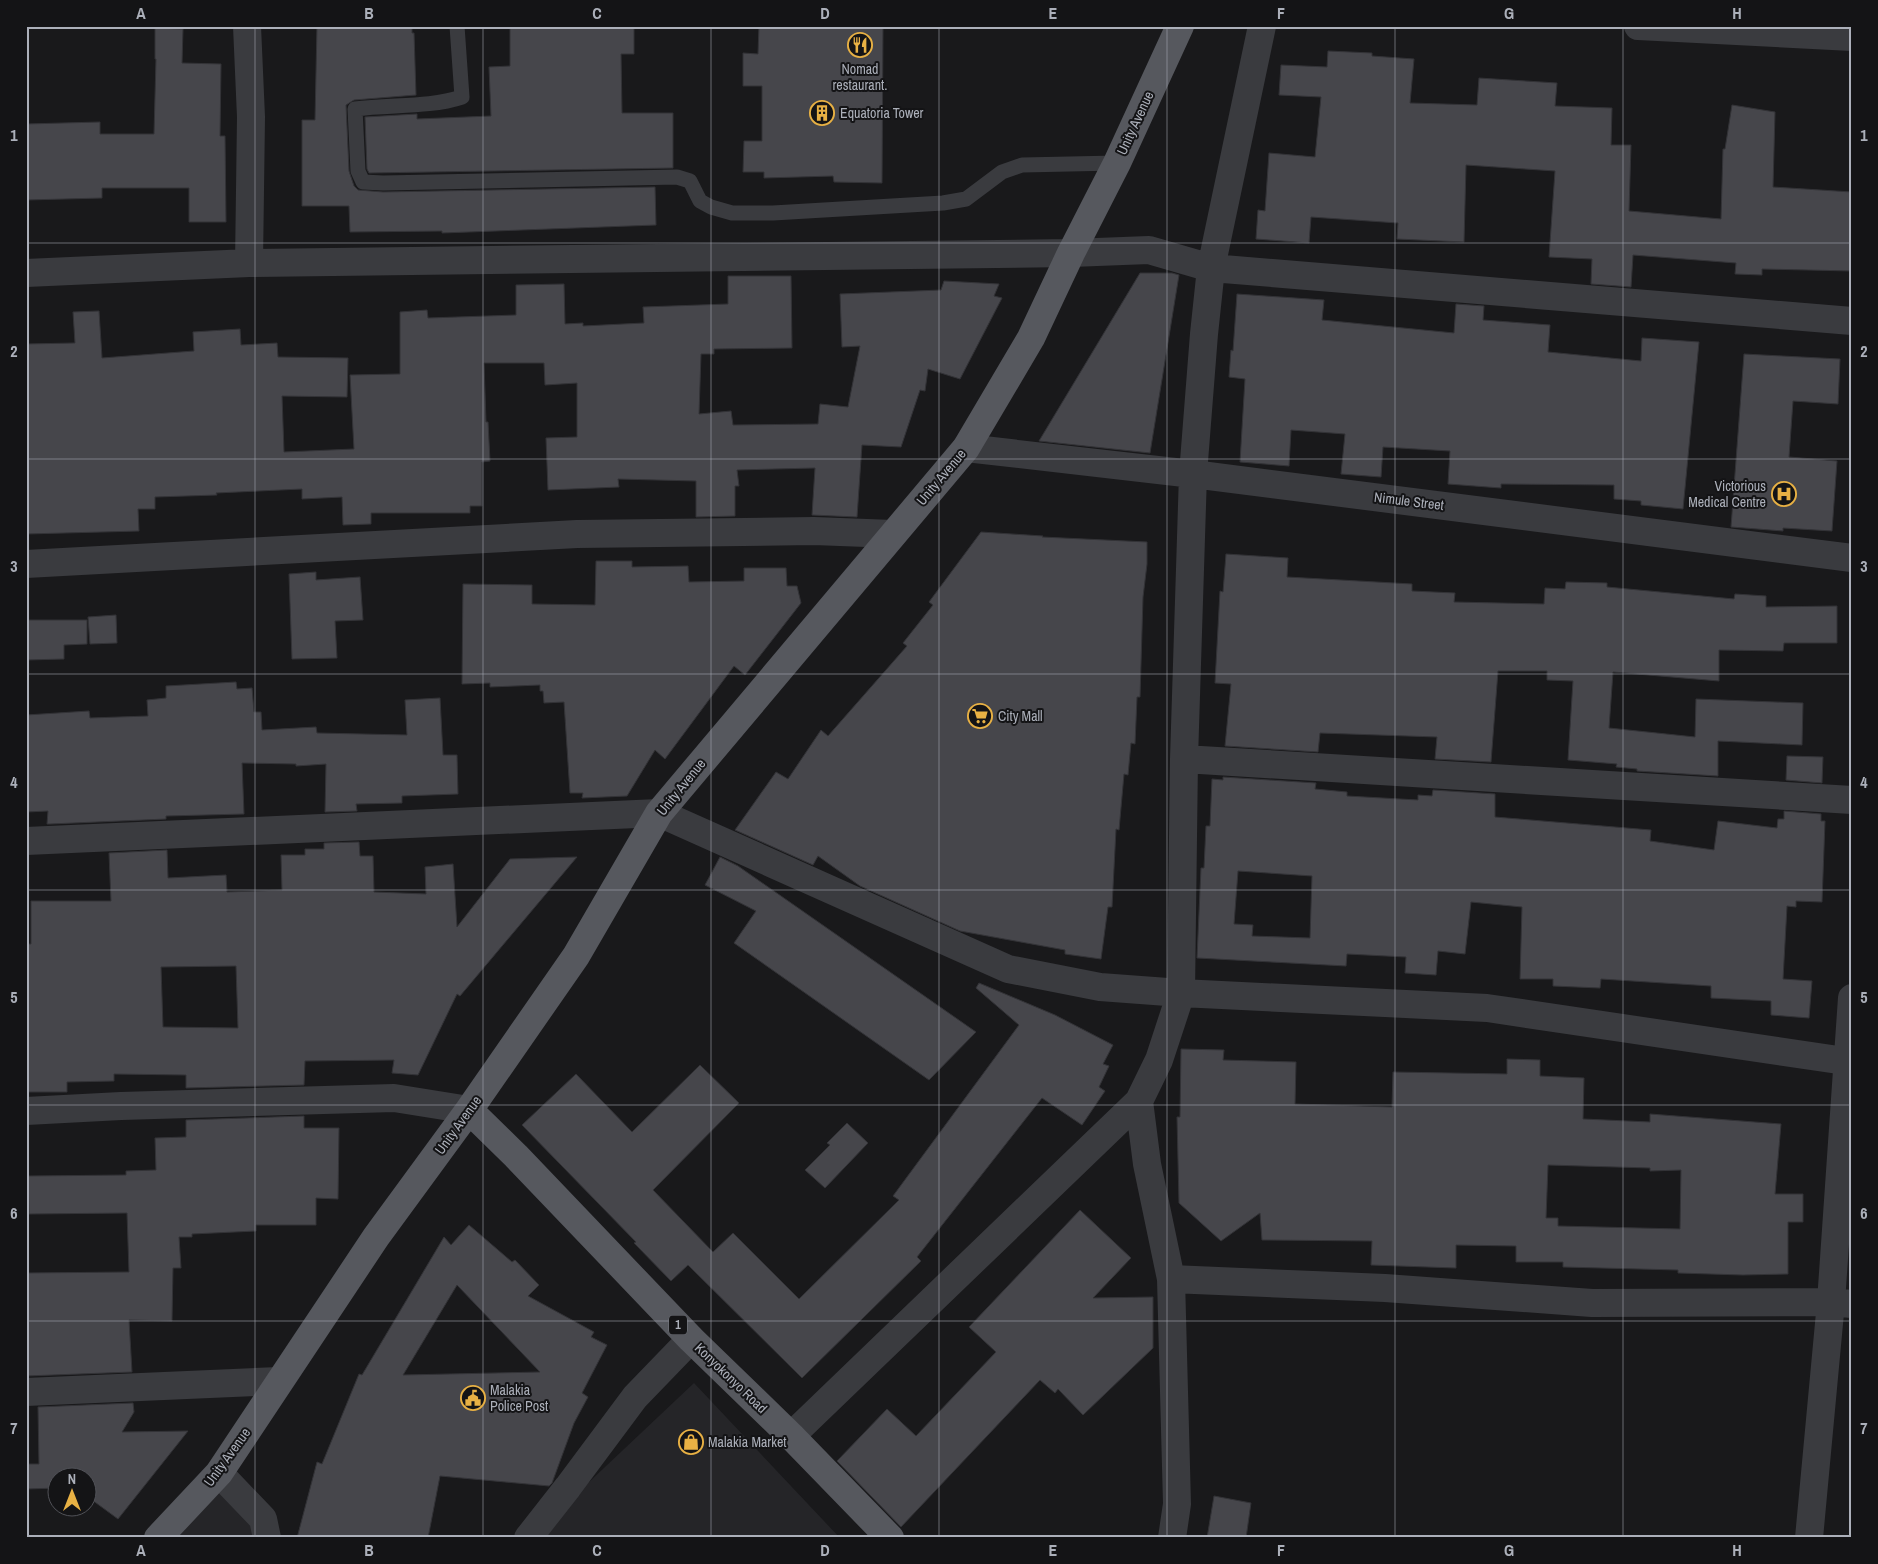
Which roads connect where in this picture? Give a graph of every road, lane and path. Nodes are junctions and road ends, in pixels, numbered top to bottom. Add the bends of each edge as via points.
1 (247, 26) edge
2 (457, 26) edge
3 (1180, 26) edge
4 (1262, 26) edge
5 (1638, 26) edge
6 (1852, 37) edge
7 (1117, 163) junction
8 (1071, 253) junction
9 (249, 263) junction
10 (1211, 268) junction
11 (26, 273) edge
12 (1852, 321) edge
13 (966, 448) junction
14 (1193, 474) junction
15 (893, 534) junction
16 (1852, 558) edge
17 (26, 564) edge
18 (1184, 759) junction
19 (1852, 800) edge
20 (659, 813) junction
21 (26, 841) edge
22 (1181, 994) junction
23 (1852, 998) edge
24 (1849, 1062) edge
25 (1139, 1101) junction
26 (469, 1110) junction
27 (26, 1111) edge
28 (1172, 1279) junction
29 (1841, 1303) edge
30 (691, 1339) junction
31 (278, 1381) junction
32 (26, 1392) edge
33 (791, 1436) junction
34 (219, 1473) junction
35 (158, 1538) edge
36 (267, 1538) edge
37 (528, 1538) edge
38 (890, 1538) edge
39 (1172, 1538) edge
40 (1809, 1538) edge

1 - 9 street via 251,116
2 - 7 lane via 462,97 446,102 355,109 358,171 363,182 677,177 690,180 700,202 711,207 732,213 773,212 943,203 966,199 1002,172 1022,165
3 - 7 main road, Unity Avenue
4 - 10 street
5 - 6 street
7 - 8 main road, Unity Avenue
8 - 9 street
8 - 10 street via 1149,250
8 - 13 main road, Unity Avenue via 1032,338
9 - 11 street
10 - 12 street
10 - 14 street
13 - 14 street, Nimule Street
13 - 15 main road, Unity Avenue
14 - 16 street, Nimule Street
14 - 18 street
15 - 17 street via 814,531 577,534
15 - 20 main road, Unity Avenue
18 - 19 street
18 - 22 street
20 - 21 street
20 - 22 street via 1008,969 1100,987
20 - 26 main road, Unity Avenue via 576,956
22 - 24 street via 1487,1008
22 - 25 street via 1159,1060
23 - 24 street
24 - 29 street
25 - 28 street via 1147,1164
25 - 33 street
26 - 27 street via 394,1098
26 - 30 main road, Konyokonyo Road / 1
26 - 31 main road, Unity Avenue via 376,1237
28 - 29 street via 1385,1288 1592,1303
28 - 39 street via 1177,1504
29 - 40 street
30 - 33 main road, Konyokonyo Road / 1
30 - 37 street via 635,1397
31 - 32 street
31 - 34 main road, Unity Avenue
33 - 38 main road, Konyokonyo Road / 1
34 - 35 main road, Unity Avenue
34 - 36 street via 263,1519

